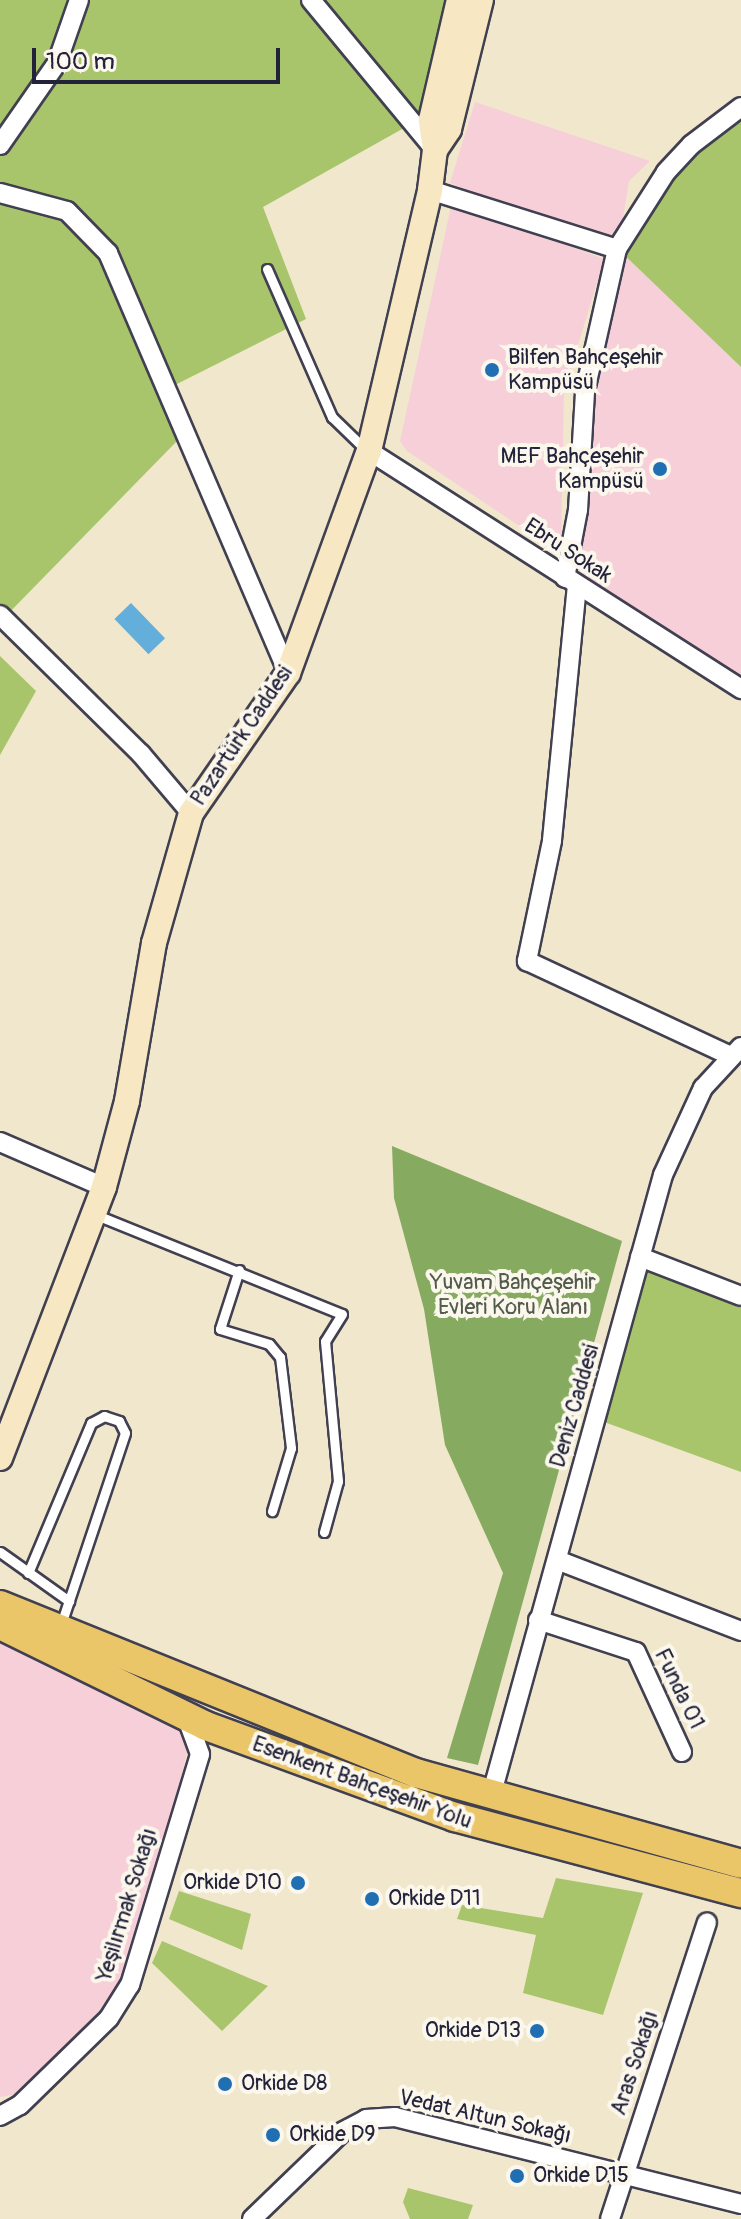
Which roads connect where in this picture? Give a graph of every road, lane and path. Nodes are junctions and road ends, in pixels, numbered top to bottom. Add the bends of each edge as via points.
1 (79, 0) edge
2 (311, 0) edge
3 (459, 0) edge
4 (481, 0) edge
5 (741, 107) edge
6 (0, 145) edge
7 (435, 150) junction
8 (430, 190) junction
9 (0, 193) edge
10 (617, 249) junction
11 (267, 269) dead end
12 (369, 451) junction
13 (571, 581) junction
14 (0, 615) edge
15 (288, 673) junction
16 (741, 689) edge
17 (191, 813) junction
18 (736, 1051) edge
19 (3, 1149) edge
20 (104, 1187) junction
21 (94, 1214) junction
22 (640, 1257) junction
23 (239, 1270) junction
24 (741, 1296) edge
25 (0, 1458) edge
26 (272, 1511) dead end
27 (324, 1532) dead end
28 (0, 1552) edge
29 (557, 1560) junction
30 (28, 1573) junction
31 (69, 1601) junction
32 (0, 1605) edge
33 (538, 1620) junction
34 (0, 1625) edge
35 (59, 1630) junction
36 (741, 1631) edge
37 (185, 1715) junction
38 (240, 1738) junction
39 (682, 1752) dead end
40 (200, 1754) junction
41 (491, 1796) junction
42 (483, 1826) junction
43 (741, 1864) edge
44 (741, 1893) edge
45 (707, 1922) dead end
46 (0, 2116) edge
47 (624, 2174) junction
48 (741, 2204) edge
49 (252, 2219) edge
50 (610, 2219) edge

1 - 6 street via 57,63
2 - 7 street
3 - 7 street, Pazartürk Caddesi via 431,120
4 - 7 street, Pazartürk Caddesi via 449,129
5 - 10 street via 691,145 666,172
7 - 8 street, Pazartürk Caddesi
8 - 10 street
8 - 12 street, Pazartürk Caddesi
9 - 15 street via 67,211 108,253
10 - 13 street via 585,391
11 - 12 lane via 332,417
12 - 13 street, Ebru Sokak
12 - 15 street, Pazartürk Caddesi
13 - 16 street, Ebru Sokak
13 - 18 street via 552,841 527,961
14 - 17 street via 141,754
15 - 17 street, Pazartürk Caddesi
17 - 20 street, Pazartürk Caddesi via 154,943 127,1101
18 - 22 street, Deniz Caddesi via 703,1088 683,1124
19 - 20 street
20 - 21 street, Pazartürk Caddesi
21 - 23 lane
21 - 25 street, Pazartürk Caddesi
22 - 24 street
22 - 29 street, Deniz Caddesi
23 - 26 lane via 220,1329 269,1344 280,1357 291,1448
23 - 27 lane via 342,1314 325,1341 338,1481
28 - 30 lane
29 - 33 street, Deniz Caddesi
29 - 36 street
30 - 31 lane
30 - 31 lane via 91,1423 104,1416 119,1421 125,1433
31 - 35 lane
32 - 35 main road, Esenkent Bahçeşehir Yolu
33 - 39 street, Funda 01 via 636,1652
33 - 41 street, Deniz Caddesi
34 - 37 main road, Esenkent Bahçeşehir Yolu
35 - 41 main road, Esenkent Bahçeşehir Yolu via 336,1744
37 - 38 main road, Esenkent Bahçeşehir Yolu
37 - 40 street
38 - 40 street
38 - 42 main road, Esenkent Bahçeşehir Yolu
40 - 46 street, Yeşilırmak Sokağı via 119,2008 20,2105
41 - 42 main road
41 - 43 main road, Esenkent Bahçeşehir Yolu
42 - 44 main road, Esenkent Bahçeşehir Yolu
45 - 47 street, Aras Sokağı
47 - 48 street, Vedat Altun Sokağı
47 - 49 street, Vedat Altun Sokağı via 395,2117 366,2119 342,2132
47 - 50 street, Aras Sokağı

